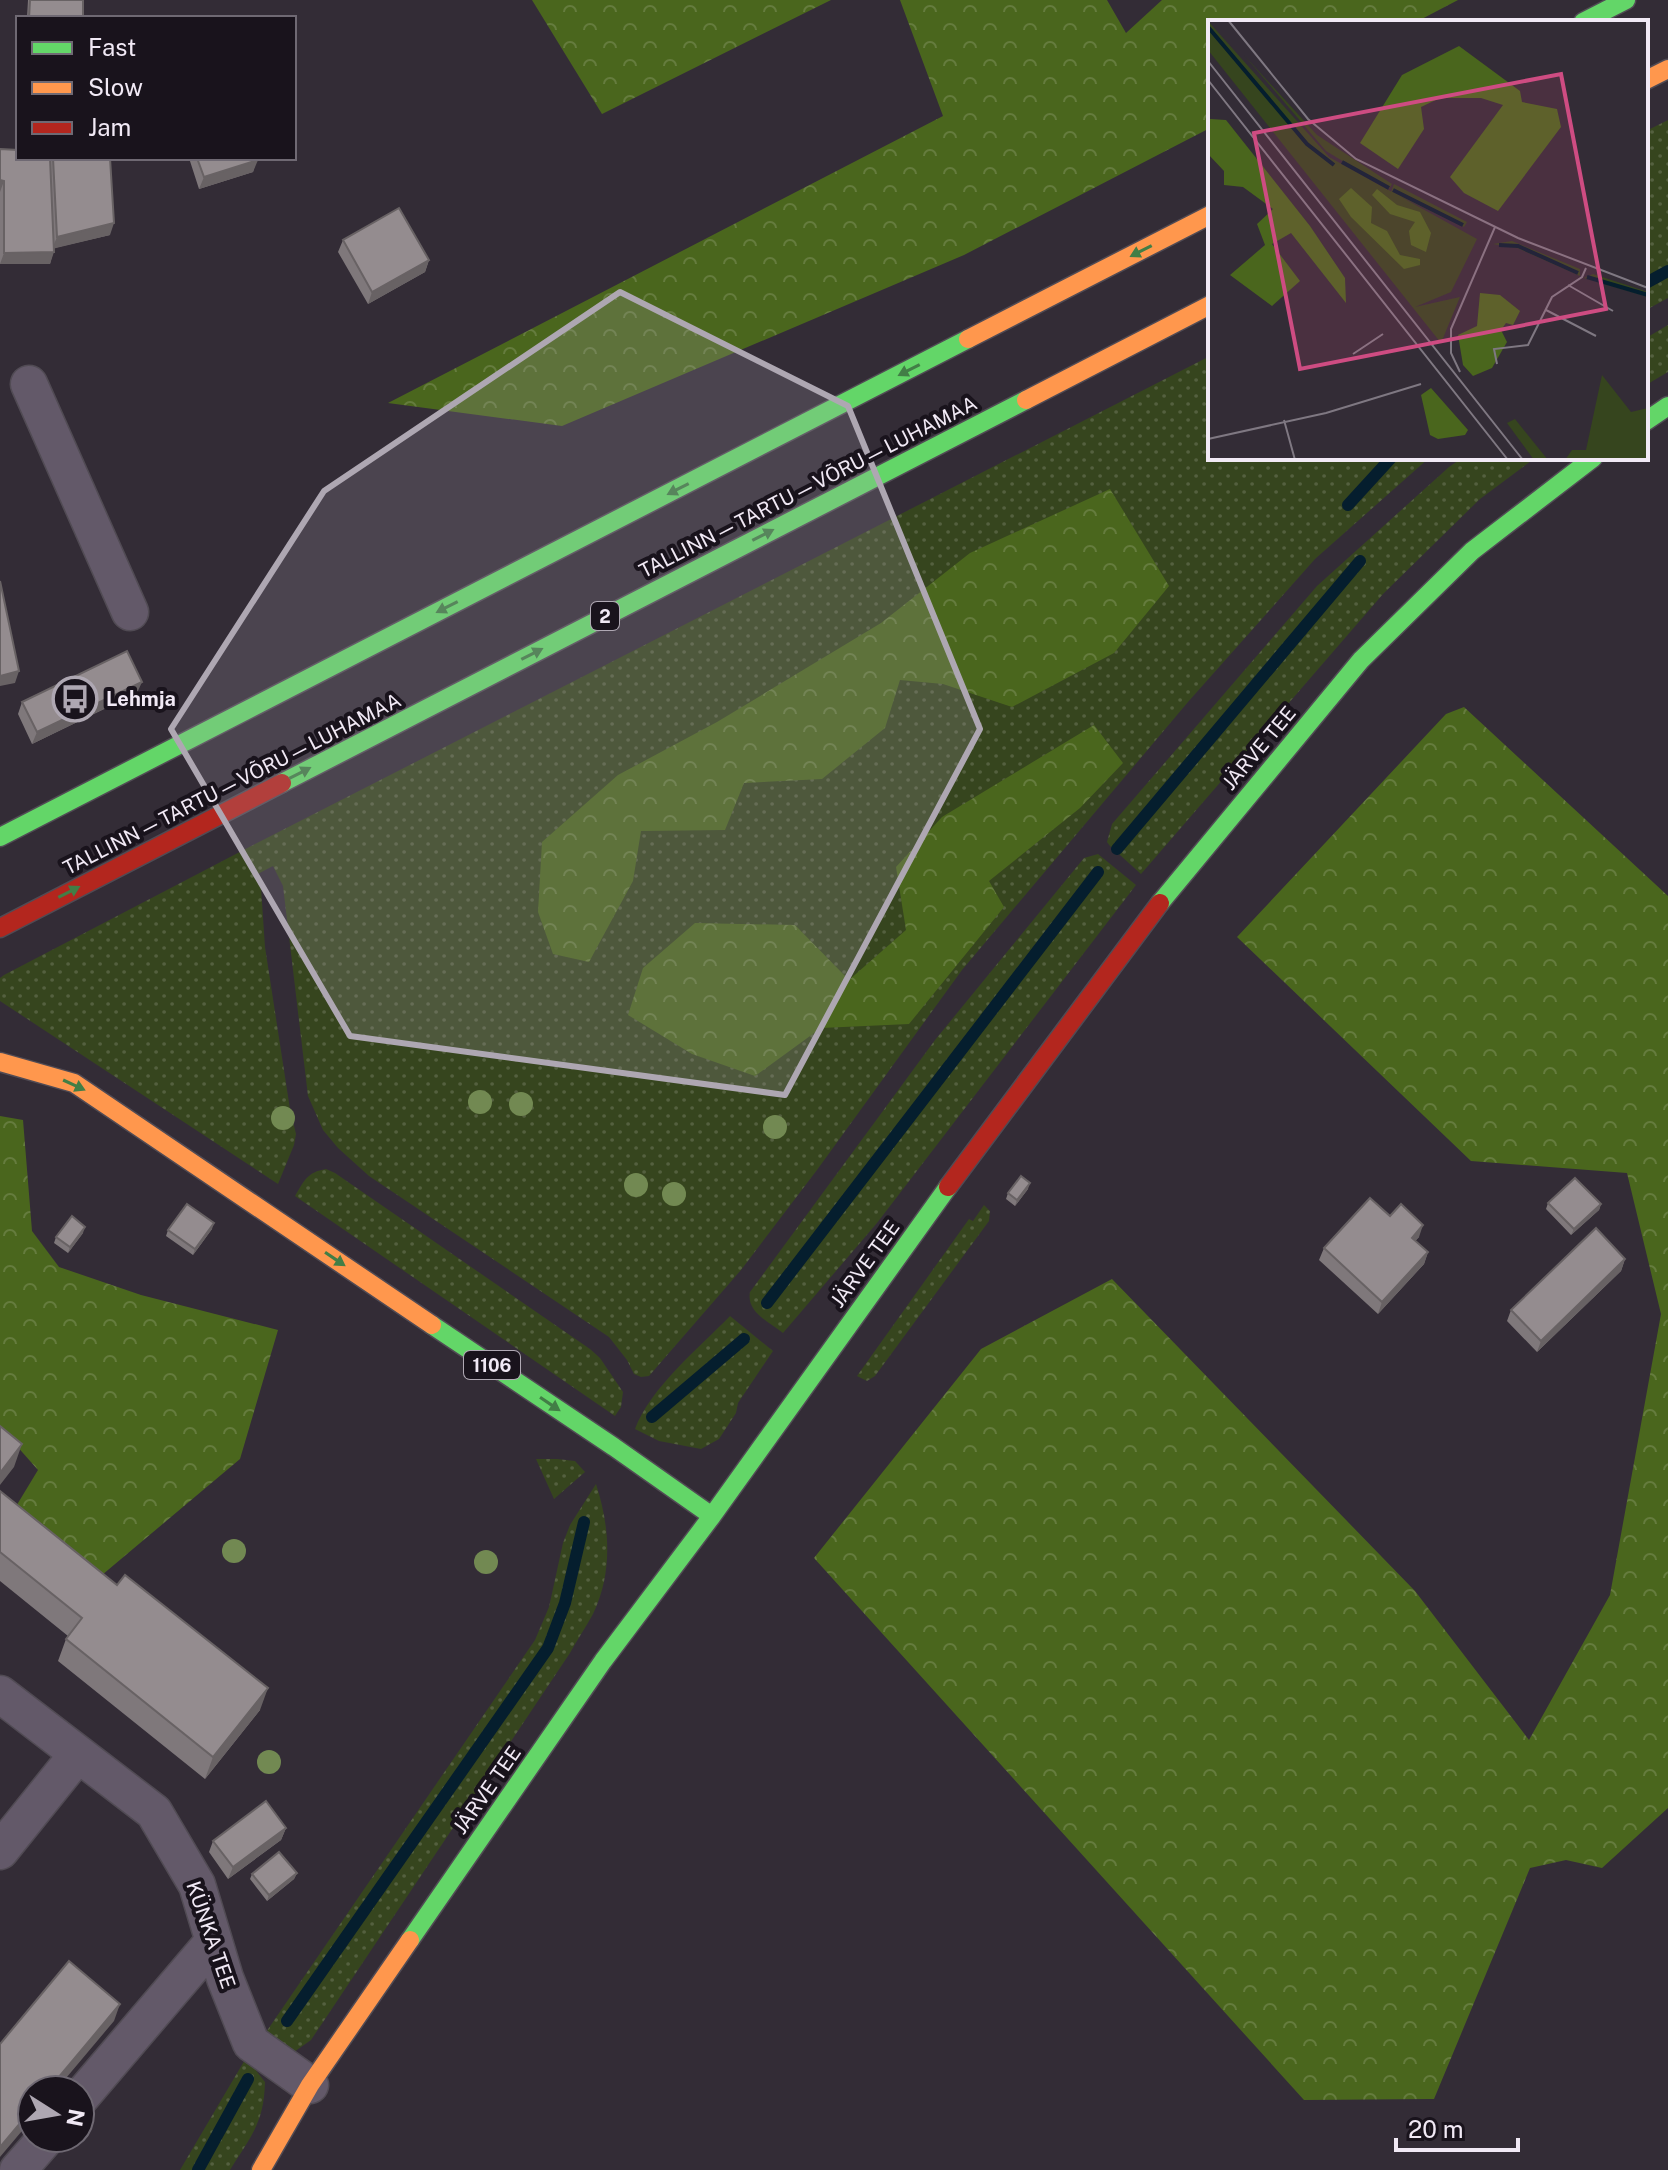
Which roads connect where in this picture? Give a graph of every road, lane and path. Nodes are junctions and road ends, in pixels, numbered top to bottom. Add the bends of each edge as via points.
1 (1626, 0) edge
2 (1587, 20) edge
3 (1668, 69) edge
4 (1648, 79) edge
5 (1208, 216) edge
6 (1208, 306) edge
7 (29, 384) dead end
8 (1668, 406) edge
9 (1648, 420) edge
10 (1590, 460) edge
11 (130, 612) dead end
12 (0, 837) edge
13 (0, 928) edge
14 (0, 1062) edge
15 (712, 1516) junction
16 (0, 1694) edge
17 (78, 1754) junction
18 (0, 1851) edge
19 (213, 1942) junction
20 (96, 2079) edge
21 (310, 2085) junction
22 (32, 2154) edge
23 (18, 2170) edge
24 (261, 2170) edge

1 - 2 main road
3 - 4 main road
5 -> 12 main road
13 -> 6 main road, TALLINN — TARTU — VÕRU — LUHAMAA / 2
7 - 11 street
8 - 9 main road
10 - 15 main road, JÄRVE TEE via 1472,551 1361,660 1160,902
14 -> 15 main road, 1106 via 74,1083
15 - 21 main road, JÄRVE TEE via 603,1661
16 - 17 street, KÜNKA TEE
17 - 18 street
17 - 19 street, KÜNKA TEE via 154,1812 197,1885
19 - 20 street
19 - 21 street, KÜNKA TEE via 251,2043
21 - 24 main road, JÄRVE TEE
22 - 23 street

